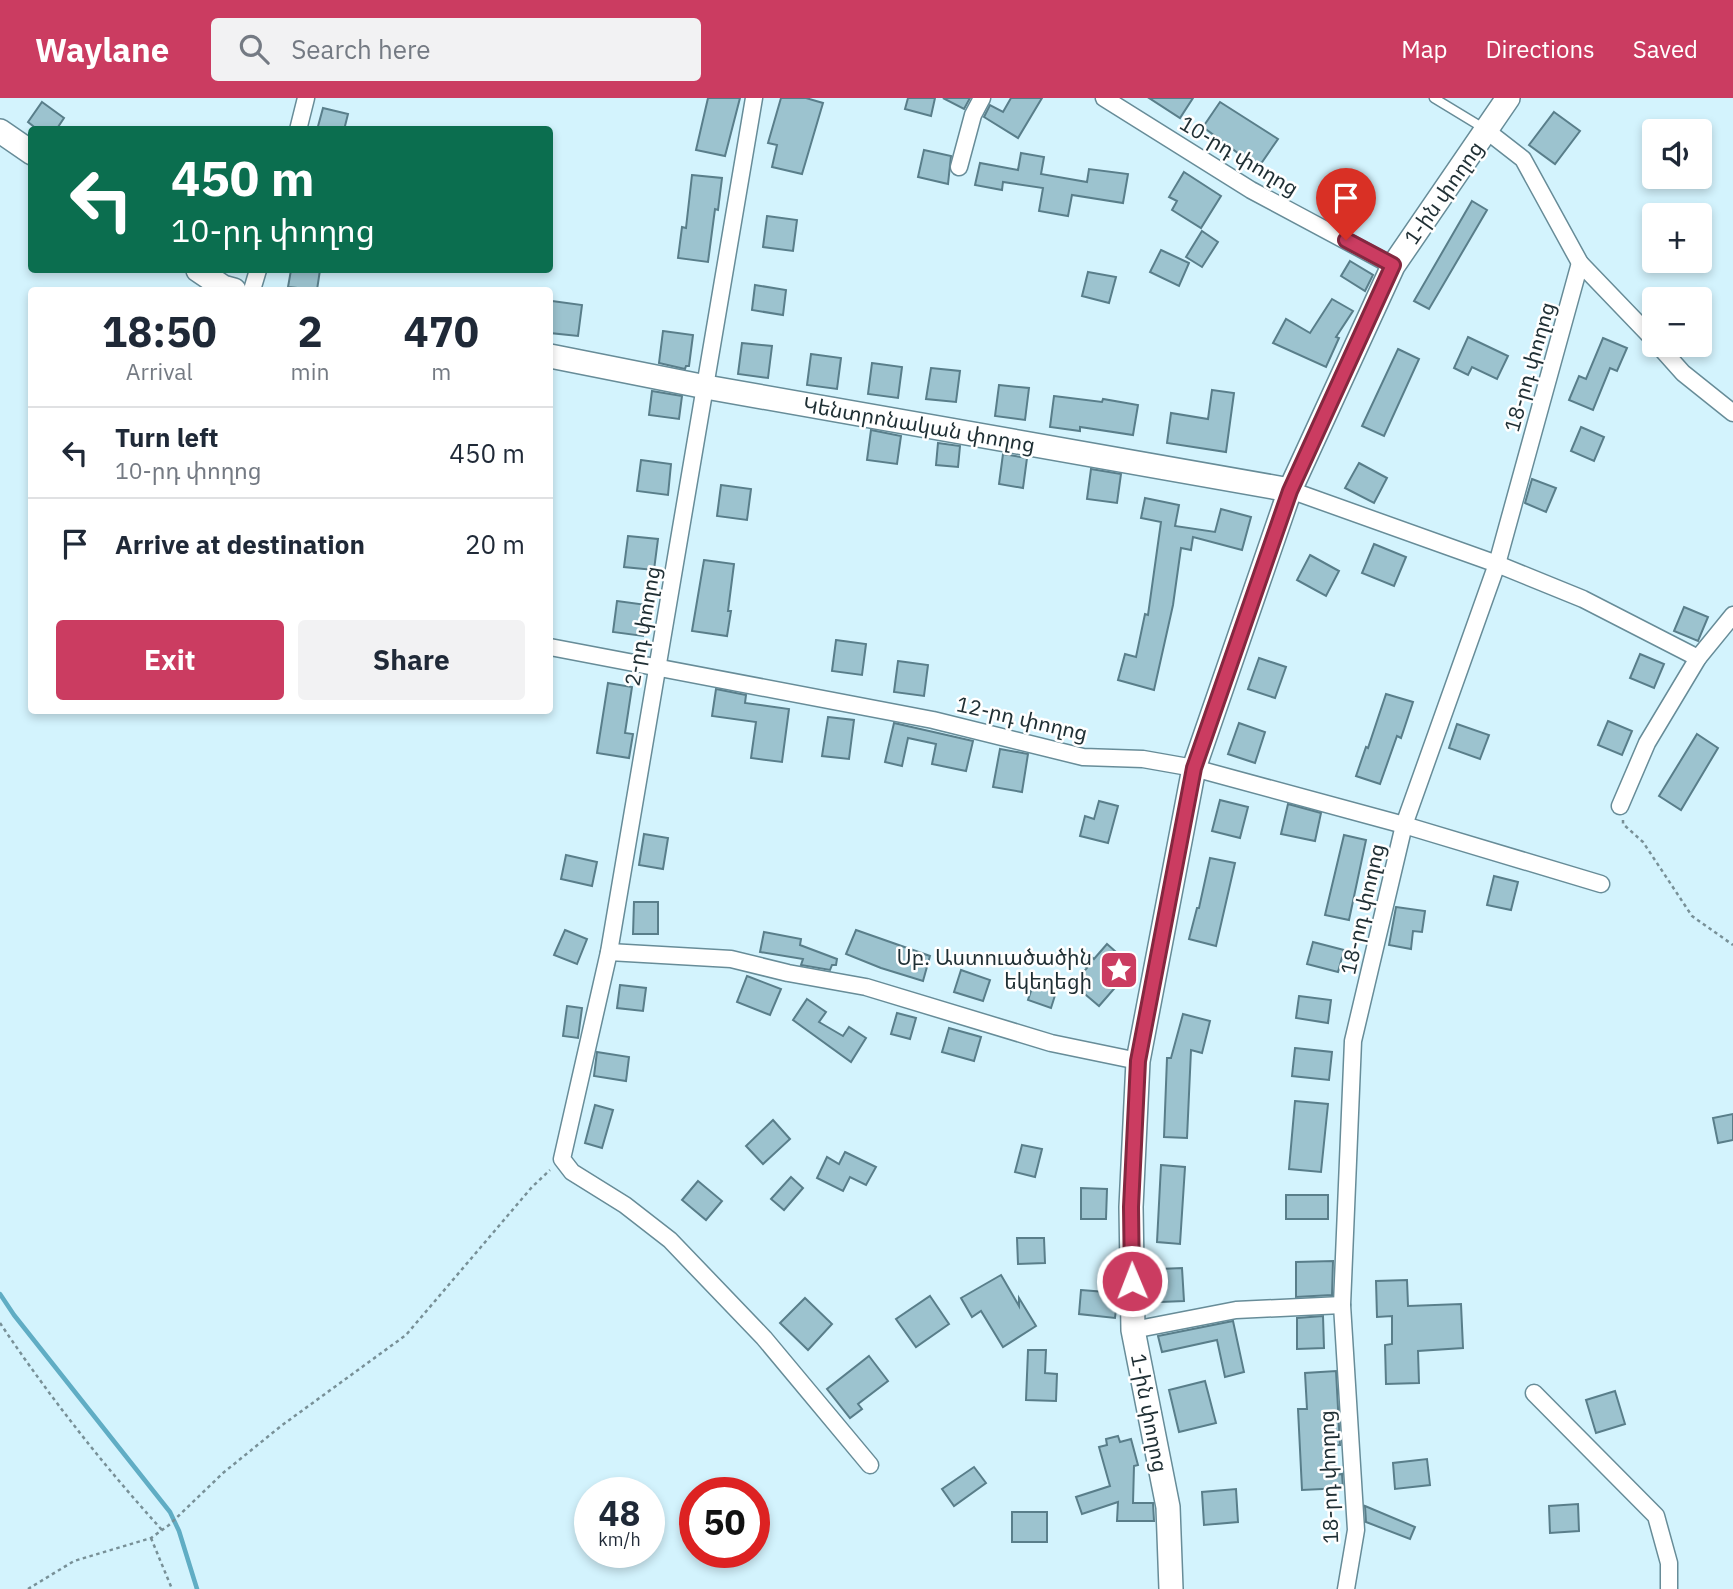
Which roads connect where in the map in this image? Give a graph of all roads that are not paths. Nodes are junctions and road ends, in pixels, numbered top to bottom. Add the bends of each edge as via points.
1 (306, 98) edge
2 (754, 98) edge
3 (982, 98) edge
4 (1104, 98) edge
5 (1434, 98) edge
6 (1508, 98) edge
7 (299, 126) edge
8 (0, 131) edge
9 (1488, 131) junction
10 (28, 150) edge
11 (959, 167) dead end
12 (1580, 263) junction
13 (1393, 265) junction
14 (202, 273) edge
15 (223, 287) edge
16 (1642, 328) edge
17 (553, 357) edge
18 (1669, 357) edge
19 (706, 387) junction
20 (1733, 413) edge
21 (1290, 491) junction
22 (1497, 564) junction
23 (1733, 615) edge
24 (553, 648) edge
25 (1698, 658) junction
26 (658, 667) junction
27 (1194, 768) junction
28 (1620, 806) road end
29 (1404, 825) junction
30 (1601, 884) dead end
31 (609, 952) junction
32 (1138, 1061) junction
33 (1342, 1305) junction
34 (1133, 1330) junction
35 (1534, 1392) dead end
36 (870, 1465) dead end
37 (1171, 1589) edge
38 (1346, 1589) edge
39 (1668, 1589) edge

1 - 7 street
2 - 19 street, 2-րդ փողոց
3 - 11 street
4 - 13 street, 10-րդ փողոց via 1251,190
5 - 9 lane
6 - 9 main road, 1-ին փողոց
8 - 10 main road
9 - 12 street via 1523,159
9 - 13 main road, 1-ին փողոց
12 - 16 street
12 - 22 street, 18-րդ փողոց
13 - 21 main road, 1-ին փողոց
14 - 15 main road
17 - 19 main road, Կենտրոնական փողոց
18 - 20 street
19 - 21 main road, Կենտրոնական փողոց
19 - 26 street, 2-րդ փողոց
21 - 22 street
21 - 27 main road, 1-ին փողոց
22 - 25 street via 1583,599
22 - 29 street, 18-րդ փողոց
23 - 25 street
24 - 26 street, 12-րդ փողոց
25 - 28 street via 1647,743
26 - 27 street, 12-րդ փողոց via 933,720 1083,757 1143,759
26 - 31 street, 2-րդ փողոց
27 - 29 street, 12-րդ փողոց
27 - 32 main road, 1-ին փողոց
29 - 30 street, 12-րդ փողոց
29 - 33 street, 18-րդ փողոց via 1353,1041
31 - 32 street via 731,959 866,987 1051,1044
31 - 36 street, 2-րդ փողոց via 562,1159 572,1172 670,1240 764,1338
32 - 34 main road, 1-ին փողոց via 1131,1207
33 - 34 street via 1236,1310
33 - 38 street, 18-րդ փողոց via 1356,1530
34 - 37 main road, 1-ին փողոց via 1168,1507
35 - 39 street via 1656,1516 1670,1563

